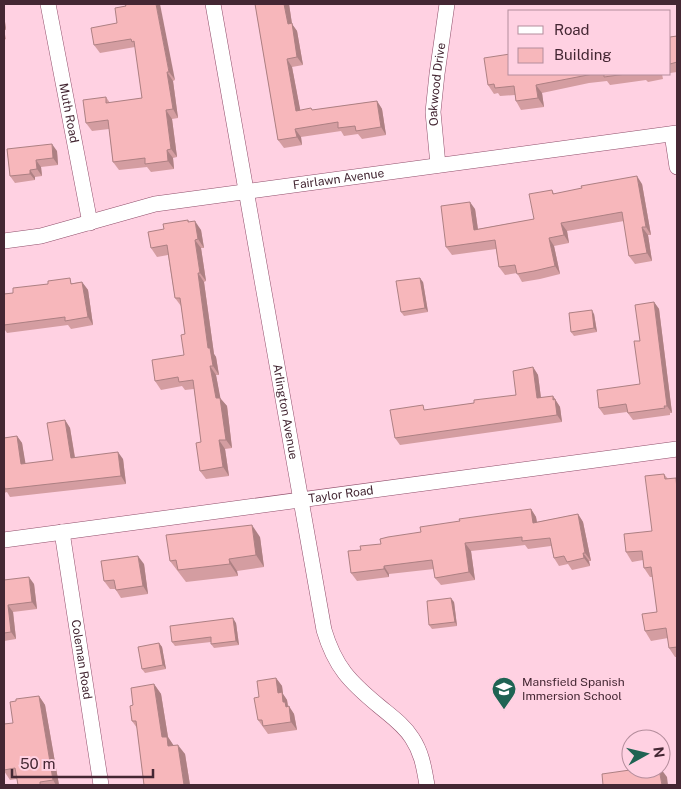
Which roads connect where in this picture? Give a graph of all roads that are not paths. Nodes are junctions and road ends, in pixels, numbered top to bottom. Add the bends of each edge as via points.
1 (48, 4) edge
2 (213, 4) edge
3 (447, 4) edge
4 (674, 134) edge
5 (438, 165) junction
6 (677, 167) edge
7 (246, 192) junction
8 (90, 223) junction
9 (4, 241) edge
10 (677, 449) edge
11 (302, 500) junction
12 (62, 532) junction
13 (4, 540) edge
14 (101, 785) edge
15 (428, 785) edge

1 - 8 street, Muth Road
2 - 7 street, Arlington Avenue
3 - 5 street, Oakwood Drive via 433,112
4 - 5 street, Fairlawn Avenue
4 - 6 street
5 - 7 street, Fairlawn Avenue
7 - 8 street, Fairlawn Avenue via 155,204
7 - 11 street, Arlington Avenue
8 - 9 street, Fairlawn Avenue via 41,236
10 - 11 street, Taylor Road
11 - 12 street, Taylor Road
11 - 15 street, Arlington Avenue via 329,648 348,678 412,737 419,750
12 - 13 street, Taylor Road
12 - 14 street, Coleman Road

